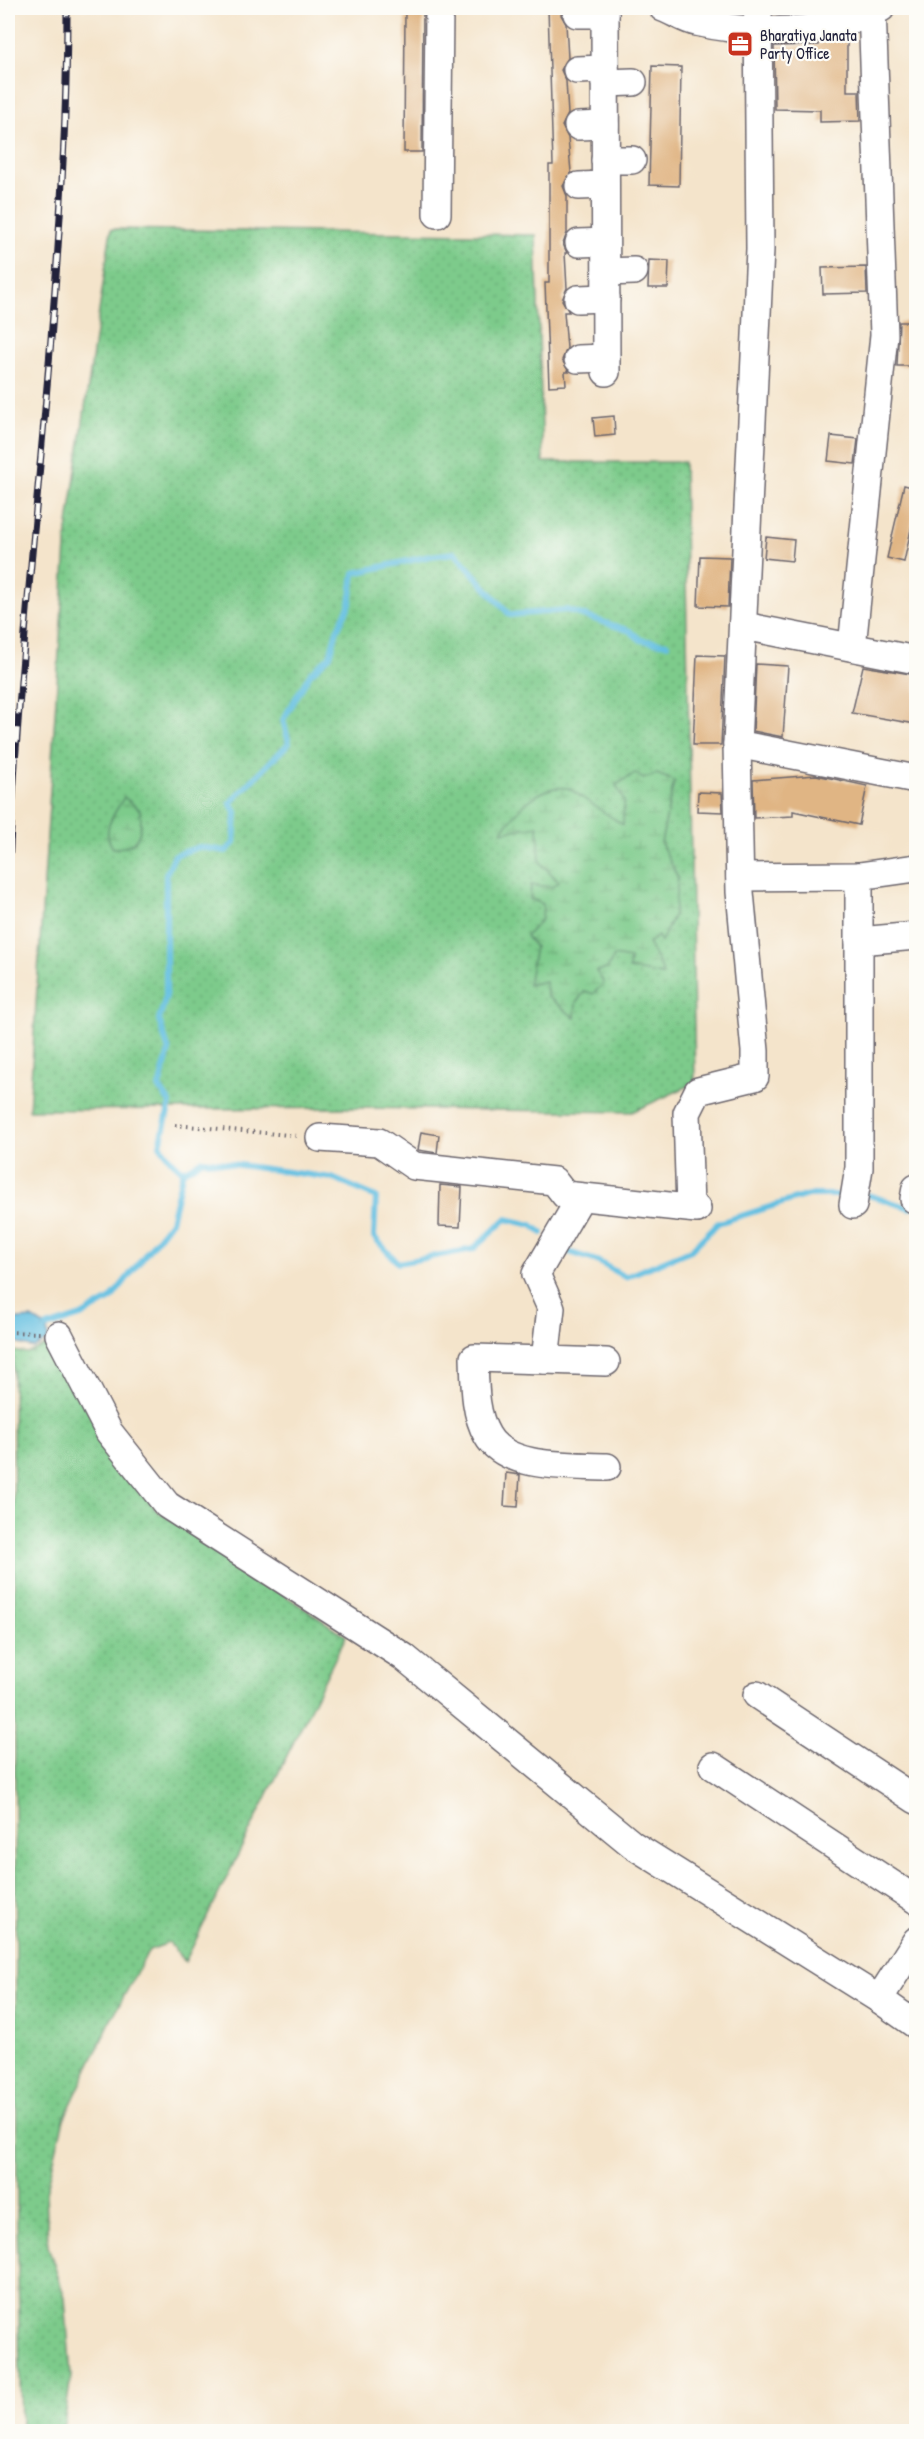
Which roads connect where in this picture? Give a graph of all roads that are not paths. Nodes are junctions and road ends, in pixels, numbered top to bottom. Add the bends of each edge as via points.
1 (439, 8) edge
2 (663, 8) edge
3 (874, 9) edge
4 (604, 11) edge
5 (577, 14) dead end
6 (758, 20) edge
7 (577, 70) dead end
8 (605, 76) junction
9 (633, 82) dead end
10 (605, 125) junction
11 (578, 126) dead end
12 (632, 160) dead end
13 (596, 177) junction
14 (437, 214) dead end
15 (605, 242) junction
16 (579, 243) dead end
17 (634, 271) dead end
18 (606, 285) junction
19 (578, 299) dead end
20 (578, 359) dead end
21 (744, 626) junction
22 (852, 647) junction
23 (916, 660) edge
24 (737, 744) junction
25 (916, 779) edge
26 (916, 868) edge
27 (859, 876) junction
28 (740, 877) junction
29 (916, 936) edge
30 (859, 941) junction
31 (320, 1138) road end
32 (580, 1197) junction
33 (853, 1206) dead end
34 (59, 1335) road end
35 (544, 1360) junction
36 (606, 1362) dead end
37 (607, 1467) dead end
38 (757, 1695) dead end
39 (713, 1766) dead end
40 (916, 1800) edge
41 (916, 1900) edge
42 (916, 1941) edge
43 (879, 1999) junction
44 (916, 2025) edge

1 - 14 street
2 - 6 street via 694,22
3 - 6 street via 816,28
3 - 22 street via 884,334
4 - 5 street
4 - 8 street
6 - 21 street via 759,249
7 - 8 street
8 - 9 street
8 - 10 street
10 - 11 street
10 - 13 street
12 - 13 street
13 - 15 street
15 - 16 street
15 - 18 street
17 - 18 street
18 - 19 street
18 - 20 street via 606,365
21 - 22 street
21 - 24 street
22 - 23 street
24 - 25 street
24 - 28 street
26 - 27 street
27 - 28 street
27 - 30 street
28 - 32 street via 755,1077 698,1091 687,1113 693,1208
29 - 30 street
30 - 33 street via 859,1167
31 - 32 street via 379,1142 414,1166 554,1181 565,1196
32 - 35 street via 537,1275 551,1308
34 - 43 street via 110,1432 167,1505 404,1658 633,1845
35 - 36 street
35 - 37 street via 474,1358 476,1401 488,1437 513,1458
38 - 40 street
39 - 41 street
42 - 43 street
43 - 44 street

